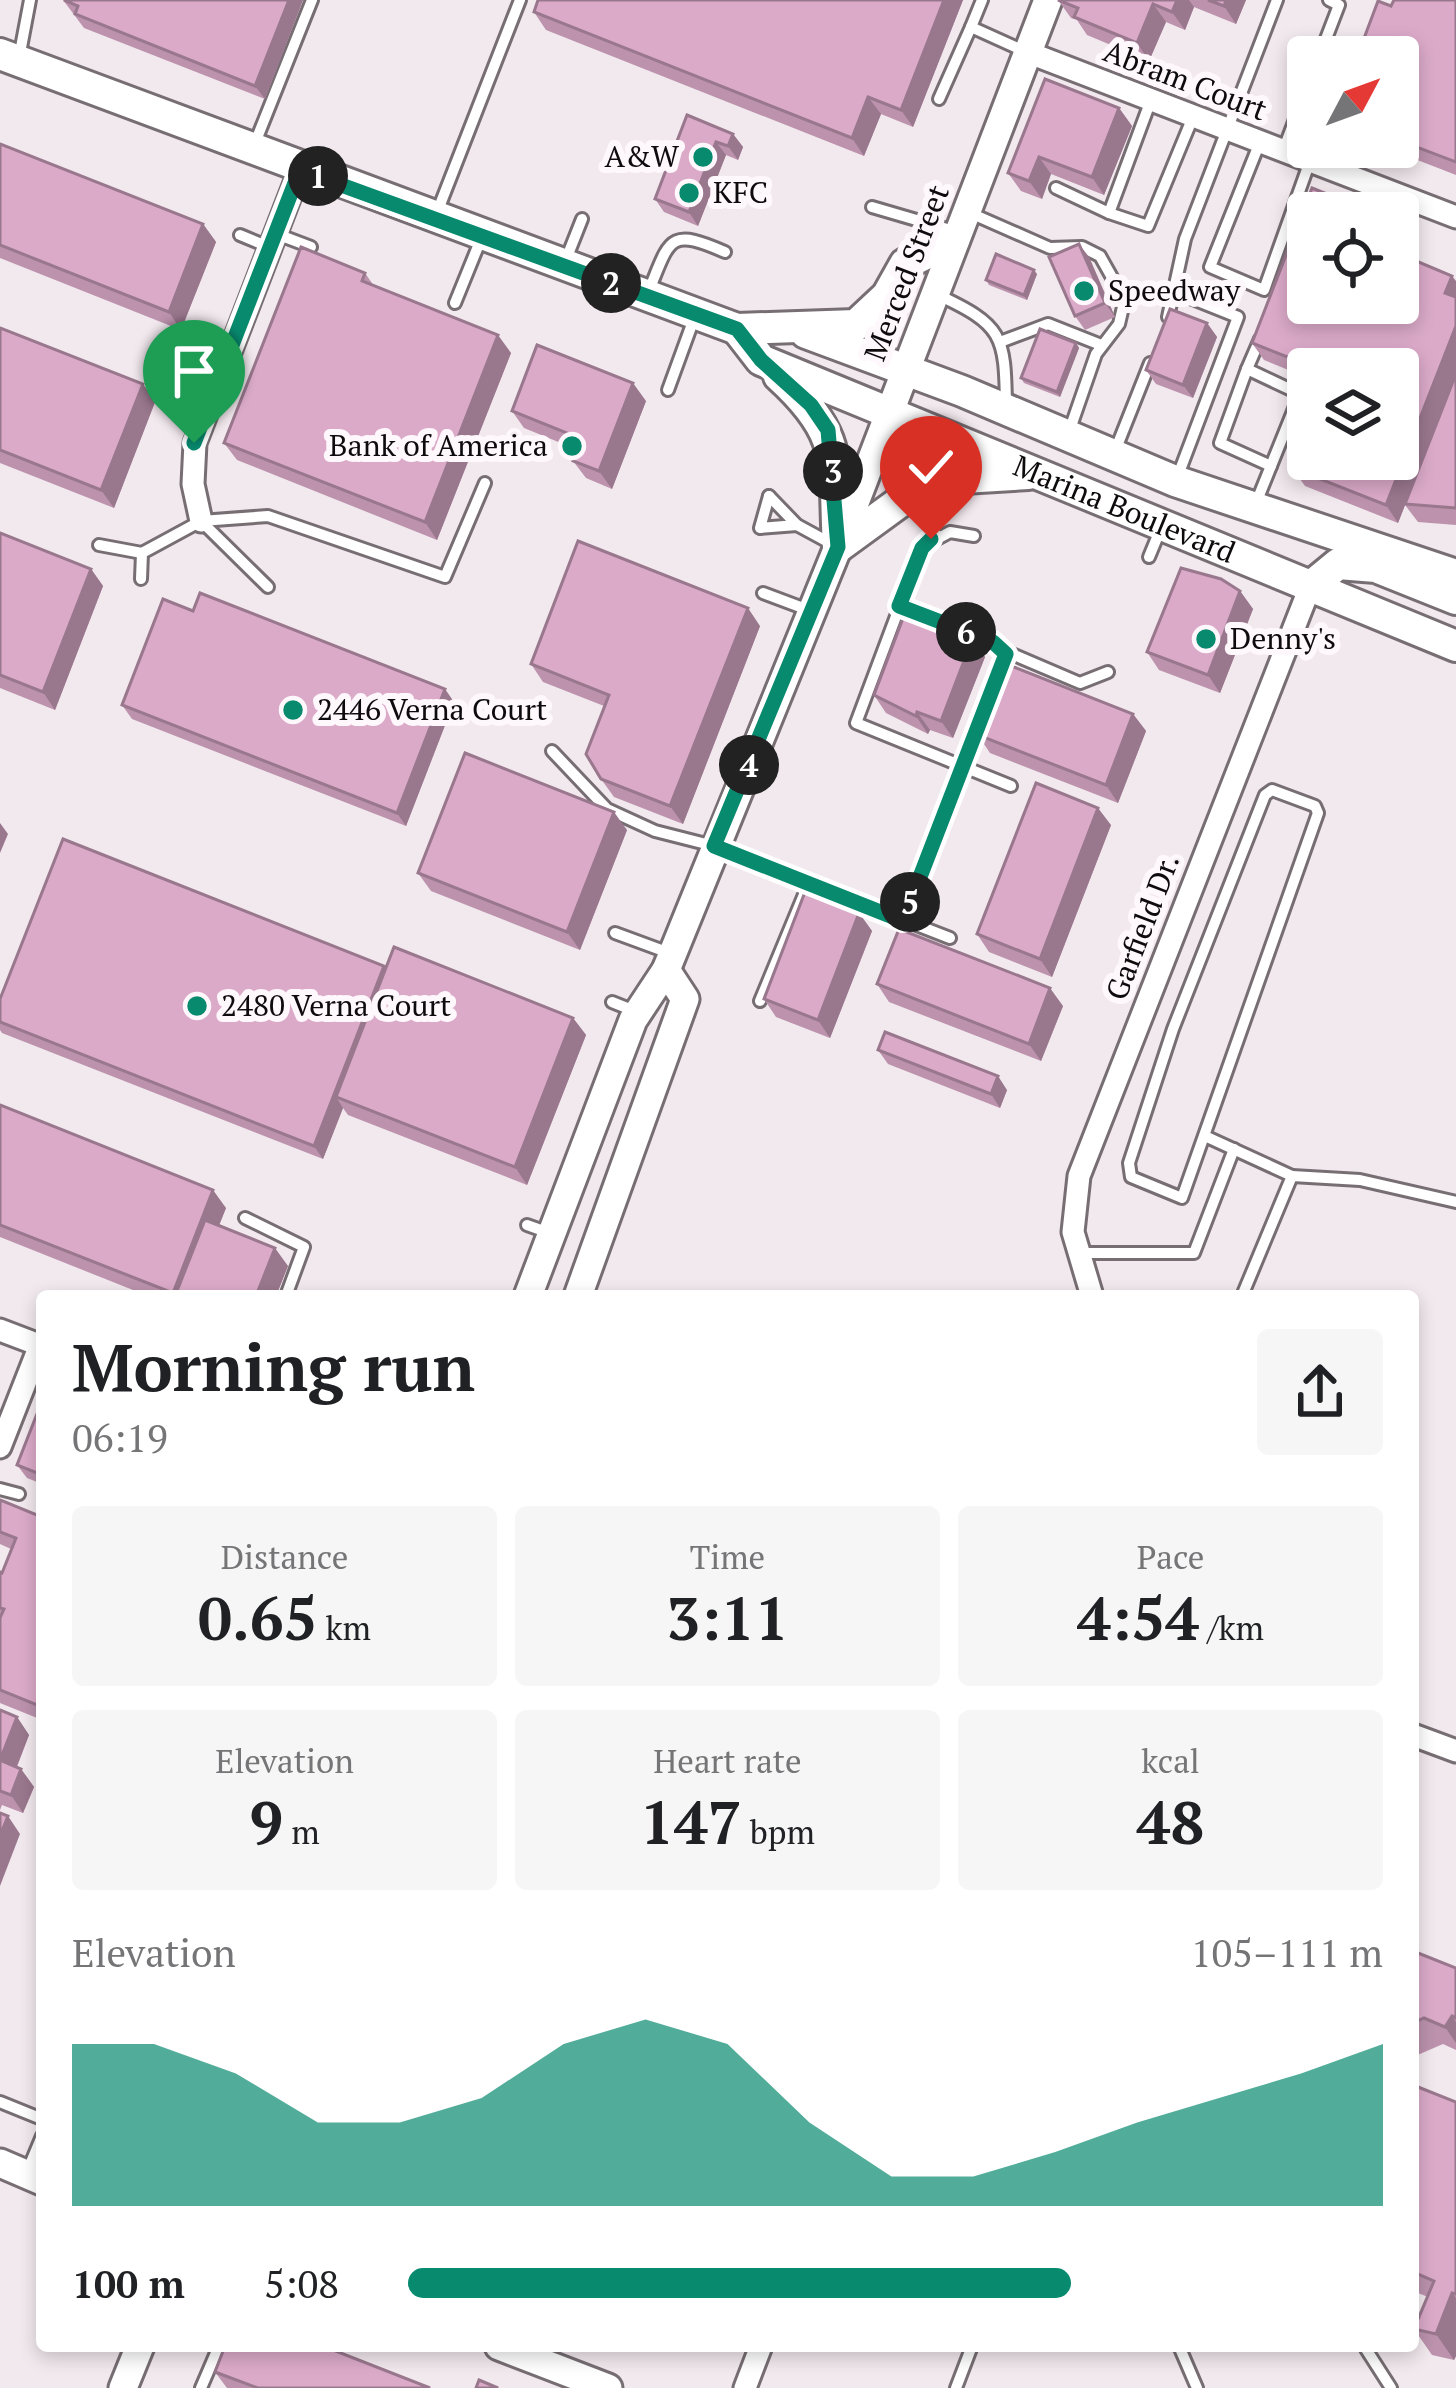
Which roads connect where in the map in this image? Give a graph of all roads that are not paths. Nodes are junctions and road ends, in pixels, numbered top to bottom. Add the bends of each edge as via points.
1 (30, 0) edge
2 (312, 0) edge
3 (520, 0) edge
4 (982, 0) edge
5 (1048, 0) edge
6 (1277, 0) edge
7 (1329, 0) edge
8 (971, 27) junction
9 (1327, 36) edge
10 (1028, 52) junction
11 (9, 58) edge
12 (939, 99) dead end
13 (1151, 100) junction
14 (1194, 116) junction
15 (1230, 130) junction
16 (1287, 141) edge
17 (1261, 142) junction
18 (252, 152) junction
19 (1283, 152) junction
20 (1287, 153) edge
21 (1308, 168) edge
22 (1328, 168) edge
23 (300, 170) junction
24 (1056, 188) edge
25 (872, 207) dead end
26 (1109, 213) junction
27 (1456, 217) edge
28 (434, 218) junction
29 (582, 219) dead end
30 (958, 228) junction
31 (240, 235) dead end
32 (483, 235) junction
33 (272, 240) junction
34 (310, 247) edge
35 (725, 252) dead end
36 (564, 265) junction
37 (1264, 290) junction
38 (1178, 292) junction
39 (933, 293) junction
40 (647, 296) junction
41 (1277, 297) edge
42 (455, 303) dead end
43 (696, 313) junction
44 (789, 327) junction
45 (737, 329) junction
46 (1162, 332) edge
47 (1262, 333) edge
48 (1000, 342) junction
49 (1101, 345) junction
50 (1154, 352) edge
51 (761, 360) junction
52 (166, 365) dead end
53 (1247, 369) junction
54 (905, 370) junction
55 (215, 384) junction
56 (668, 390) dead end
57 (1006, 410) junction
58 (890, 412) junction
59 (1068, 436) junction
60 (1114, 454) junction
61 (1271, 466) junction
62 (1040, 474) junction
63 (1175, 481) junction
64 (485, 483) dead end
65 (1255, 507) junction
66 (201, 521) junction
67 (797, 525) dead end
68 (1162, 525) junction
69 (974, 536) dead end
70 (99, 544) dead end
71 (838, 547) junction
72 (142, 553) junction
73 (1149, 557) dead end
74 (1456, 575) edge
75 (140, 579) dead end
76 (268, 587) dead end
77 (1310, 587) junction
78 (763, 592) dead end
79 (1456, 598) edge
80 (899, 606) junction
81 (812, 611) junction
82 (1456, 646) edge
83 (1006, 654) junction
84 (1108, 672) dead end
85 (552, 751) dead end
86 (963, 767) junction
87 (1011, 786) dead end
88 (714, 846) junction
89 (808, 885) junction
90 (903, 921) junction
91 (614, 933) dead end
92 (950, 938) dead end
93 (669, 962) junction
94 (760, 1001) edge
95 (1208, 1138) junction
96 (1234, 1149) junction
97 (1292, 1176) junction
98 (1456, 1202) edge
99 (245, 1218) dead end
100 (1079, 1253) junction
101 (525, 1285) edge
102 (288, 1290) edge
103 (580, 1290) edge
104 (1089, 1290) edge
105 (1244, 1290) edge
106 (0, 1330) edge
107 (36, 1344) edge
108 (36, 1358) edge
109 (0, 1448) edge
110 (0, 1489) edge
111 (19, 1494) dead end
112 (1419, 1737) edge
113 (1456, 1751) edge
114 (0, 2102) edge
115 (36, 2117) edge
116 (138, 2352) edge
117 (216, 2352) edge
118 (515, 2352) edge
119 (759, 2352) edge
120 (970, 2352) edge
121 (1182, 2352) edge
122 (1368, 2352) edge
123 (123, 2388) edge
124 (200, 2388) edge
125 (608, 2388) edge
126 (745, 2388) edge
127 (956, 2388) edge
128 (1197, 2388) edge
129 (1390, 2388) edge

1 - 11 lane
2 - 18 lane
3 - 28 lane
4 - 8 lane
5 - 10 street, Merced Street
6 - 15 lane
7 - 9 lane via 1339,5
8 - 10 lane
8 - 12 lane
10 - 13 street, Abram Court
10 - 30 street, Merced Street
11 - 18 main road, Marina Boulevard
13 - 14 street, Abram Court
13 - 26 lane
14 - 15 street, Abram Court
14 - 26 lane via 1148,226
15 - 17 street, Abram Court
15 - 38 lane via 1185,239
16 - 19 lane
17 - 19 street, Abram Court
17 - 37 lane via 1210,267
18 - 23 main road, Marina Boulevard
19 - 20 street, Abram Court
21 - 37 lane
22 - 27 street, Abram Court
23 - 28 main road, Marina Boulevard
23 - 33 street
24 - 26 lane
25 - 30 lane
28 - 32 main road, Marina Boulevard
29 - 36 lane
30 - 39 street, Merced Street
30 - 44 main road via 904,264 864,321
30 - 49 lane via 1100,256 1123,307
31 - 33 lane
32 - 36 main road, Marina Boulevard
32 - 42 lane
33 - 34 lane
33 - 55 street
35 - 40 lane via 680,238 666,249
36 - 40 main road, Marina Boulevard
37 - 41 lane
38 - 46 lane
38 - 63 lane via 1238,317
39 - 48 lane via 985,319
39 - 54 street, Merced Street
40 - 43 main road, Marina Boulevard
43 - 45 main road, Marina Boulevard
43 - 56 lane
44 - 45 main road, Marina Boulevard
44 - 54 main road, Marina Boulevard
45 - 51 main road
47 - 53 lane
48 - 49 lane via 1048,324
48 - 57 lane
49 - 59 lane
50 - 60 lane
51 - 58 main road, Marina Boulevard
51 - 71 main road via 828,430
52 - 55 lane
53 - 61 lane via 1220,443
53 - 61 lane via 1300,394
54 - 57 main road, Marina Boulevard
54 - 58 street, Merced Street
55 - 66 street via 192,468
57 - 59 main road, Marina Boulevard
58 - 62 main road, Marina Boulevard
58 - 71 street, Merced Street
59 - 60 main road, Marina Boulevard
60 - 63 main road, Marina Boulevard
61 - 65 lane
62 - 68 main road, Marina Boulevard
62 - 71 main road via 930,480
63 - 65 main road, Marina Boulevard
64 - 66 lane via 445,578 268,516
65 - 74 main road, Marina Boulevard
66 - 72 lane
66 - 76 lane
67 - 71 lane
68 - 73 lane
68 - 77 main road, Marina Boulevard
69 - 80 lane via 940,535 922,548
70 - 72 lane
71 - 81 street, Merced Street
72 - 75 lane
77 - 79 main road via 1338,564 1376,567
77 - 82 main road, Marina Boulevard
77 - 100 street, Garfield Dr. via 1079,1176
78 - 81 lane
80 - 83 lane
80 - 86 lane via 856,723
81 - 88 street, Merced Street
83 - 84 lane via 1080,683
83 - 86 lane
85 - 88 lane via 607,809
86 - 87 lane
86 - 90 lane
88 - 89 lane
88 - 93 street, Merced Street
89 - 90 lane
89 - 94 lane
90 - 92 lane
91 - 93 lane
93 - 101 street, Merced Street via 624,1007
93 - 103 street via 685,999
95 - 95 lane via 1318,813 1272,790 1174,1029 1131,1177 1187,1197
95 - 96 lane
96 - 97 lane
96 - 100 lane via 1194,1253
97 - 98 lane via 1360,1180
97 - 105 lane
99 - 102 lane via 304,1247
100 - 104 street, Garfield Dr.
106 - 107 street
108 - 109 street
110 - 111 lane
112 - 113 street
114 - 115 lane
116 - 123 street
117 - 124 lane
118 - 125 street
119 - 126 street
120 - 127 lane
121 - 128 lane
122 - 129 lane

